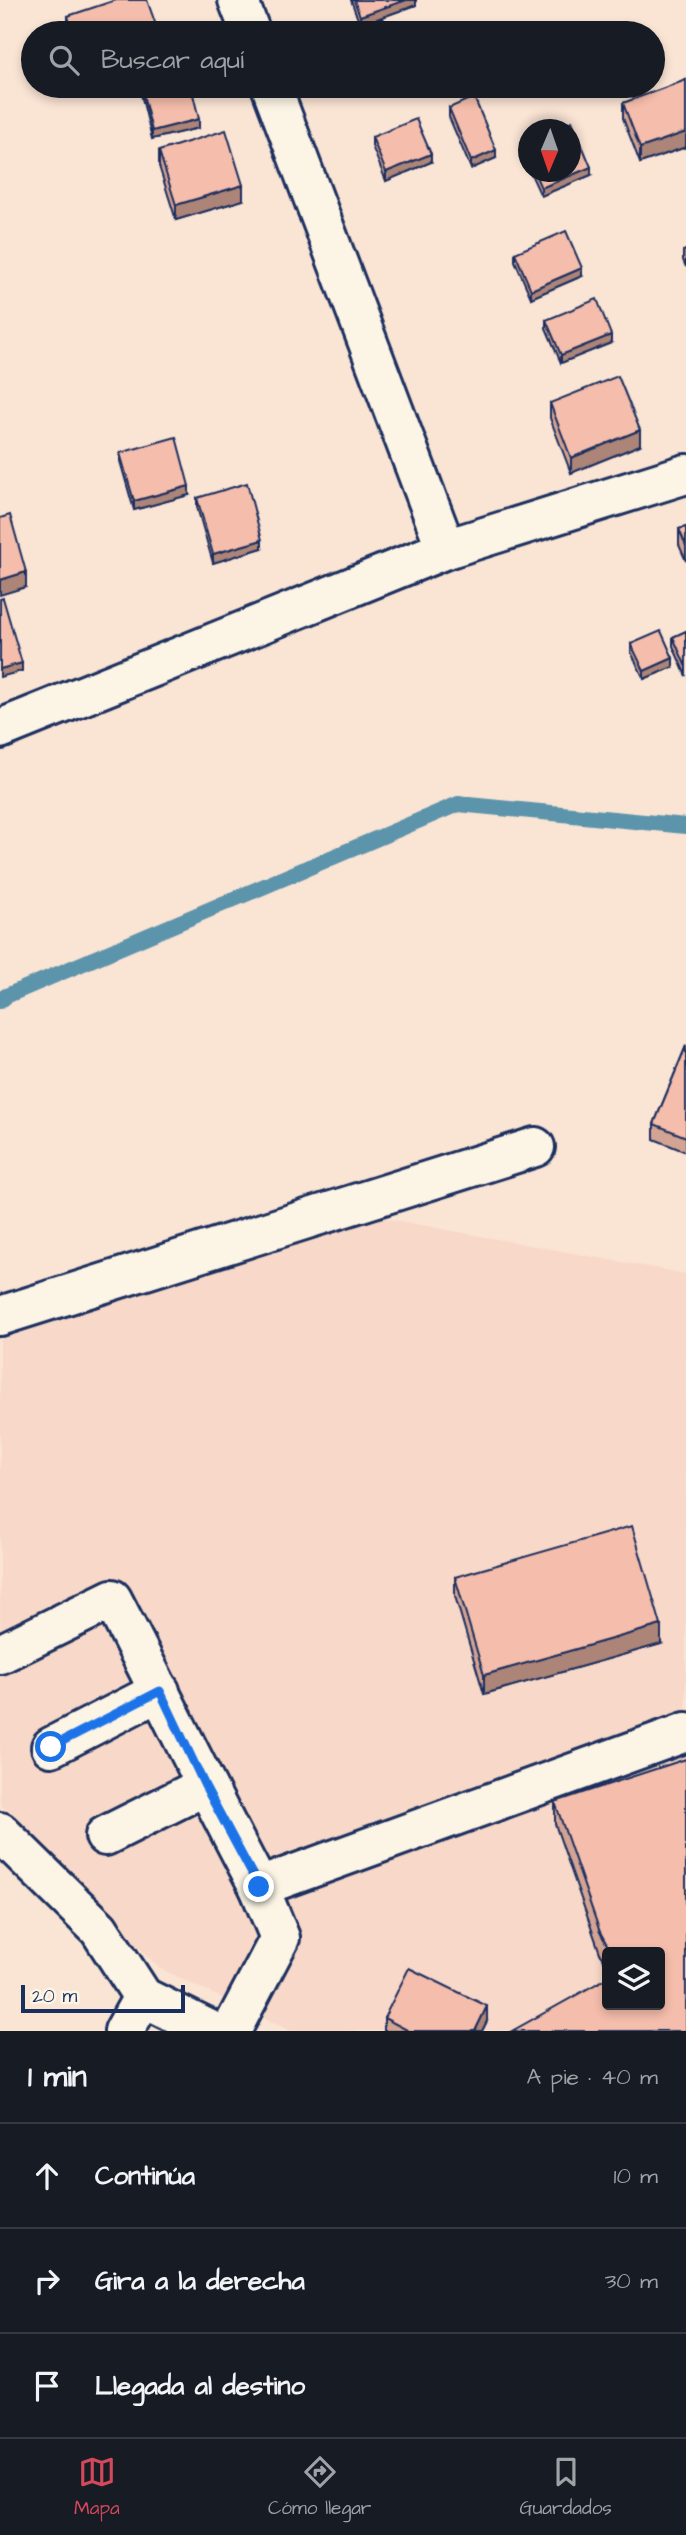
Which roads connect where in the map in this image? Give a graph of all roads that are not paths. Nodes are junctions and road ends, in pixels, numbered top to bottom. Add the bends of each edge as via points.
1 (239, 0) edge
2 (247, 21) edge
3 (276, 98) edge
4 (686, 474) edge
5 (446, 549) junction
6 (0, 729) edge
7 (535, 1147) dead end
8 (0, 1316) edge
9 (0, 1654) edge
10 (160, 1691) junction
11 (686, 1732) edge
12 (51, 1747) dead end
13 (205, 1786) junction
14 (0, 1832) edge
15 (105, 1836) dead end
16 (259, 1887) junction
17 (143, 1997) junction
18 (124, 2031) edge
19 (212, 2031) edge
20 (231, 2031) edge

1 - 2 street
3 - 5 street
4 - 5 street
5 - 6 street
7 - 8 street
9 - 10 street via 112,1599
10 - 12 street
10 - 13 street
11 - 16 street
13 - 15 street
13 - 16 street
14 - 17 street via 99,1929
16 - 20 street via 280,1938
17 - 18 street
17 - 19 street

